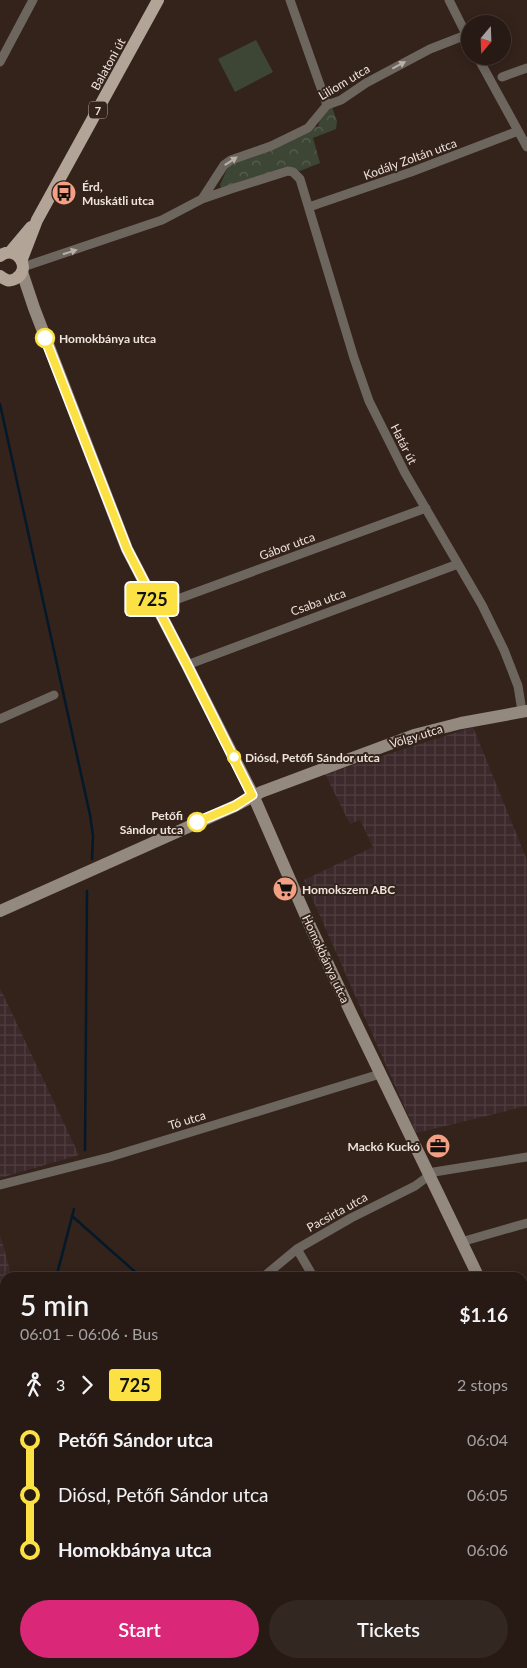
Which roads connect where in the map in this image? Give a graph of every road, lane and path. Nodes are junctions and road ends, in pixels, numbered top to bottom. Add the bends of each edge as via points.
1 (33, 0) edge
2 (158, 0) edge
3 (290, 0) edge
4 (449, 0) edge
5 (461, 24) edge
6 (461, 40) edge
7 (0, 62) edge
8 (482, 65) edge
9 (527, 68) edge
10 (502, 77) dead end
11 (327, 105) junction
12 (518, 131) junction
13 (527, 147) edge
14 (202, 200) junction
15 (309, 207) junction
16 (38, 220) junction
17 (3, 253) edge
18 (22, 266) junction
19 (3, 280) edge
20 (34, 308) junction
21 (426, 508) junction
22 (458, 564) junction
23 (156, 607) junction
24 (187, 665) junction
25 (54, 695) dead end
26 (524, 711) edge
27 (0, 720) edge
28 (252, 795) junction
29 (0, 911) edge
30 (380, 1074) junction
31 (527, 1156) edge
32 (429, 1176) junction
33 (0, 1185) edge
34 (527, 1223) edge
35 (461, 1242) junction
36 (297, 1249) junction
37 (269, 1272) edge
38 (310, 1272) edge
39 (476, 1272) edge

1 - 7 street
2 - 16 main road, Balatoni út / 7
3 - 11 street
4 - 5 street
11 -> 6 street, Liliom utca via 430,49
8 - 12 street
9 - 10 street
14 -> 11 street, Liliom utca via 224,165 308,128
12 - 13 street
12 - 15 street, Kodály Zoltán utca
14 - 15 street, Határ út via 288,171 300,179
18 -> 14 street via 162,220
15 - 21 street, Határ út via 369,401 405,474
16 - 17 main road, Balatoni út / 7
16 - 18 main road, Balatoni út / 7
17 - 18 main road, 7 via 16,254
18 - 19 main road via 17,278
18 - 20 street, Homokbánya utca
19 - 20 street, Homokbánya utca
20 - 23 street, Homokbánya utca via 115,520
21 - 22 street, Határ út
21 - 23 street, Gábor utca
22 - 24 street, Csaba utca
22 - 26 street, Határ út via 506,654
23 - 24 street, Homokbánya utca
24 - 28 street, Homokbánya utca
25 - 27 street
26 - 28 street, Völgy utca via 414,735
28 - 29 street via 235,806
28 - 30 street, Homokbánya utca
30 - 32 street, Homokbánya utca
30 - 33 street, Tó utca via 119,1154
31 - 32 street, Pacsirta utca via 434,1172
32 - 35 street, Homokbánya utca
32 - 36 street, Pacsirta utca
34 - 35 street
35 - 39 street, Homokbánya utca
36 - 37 street, Pacsirta utca
36 - 38 street

